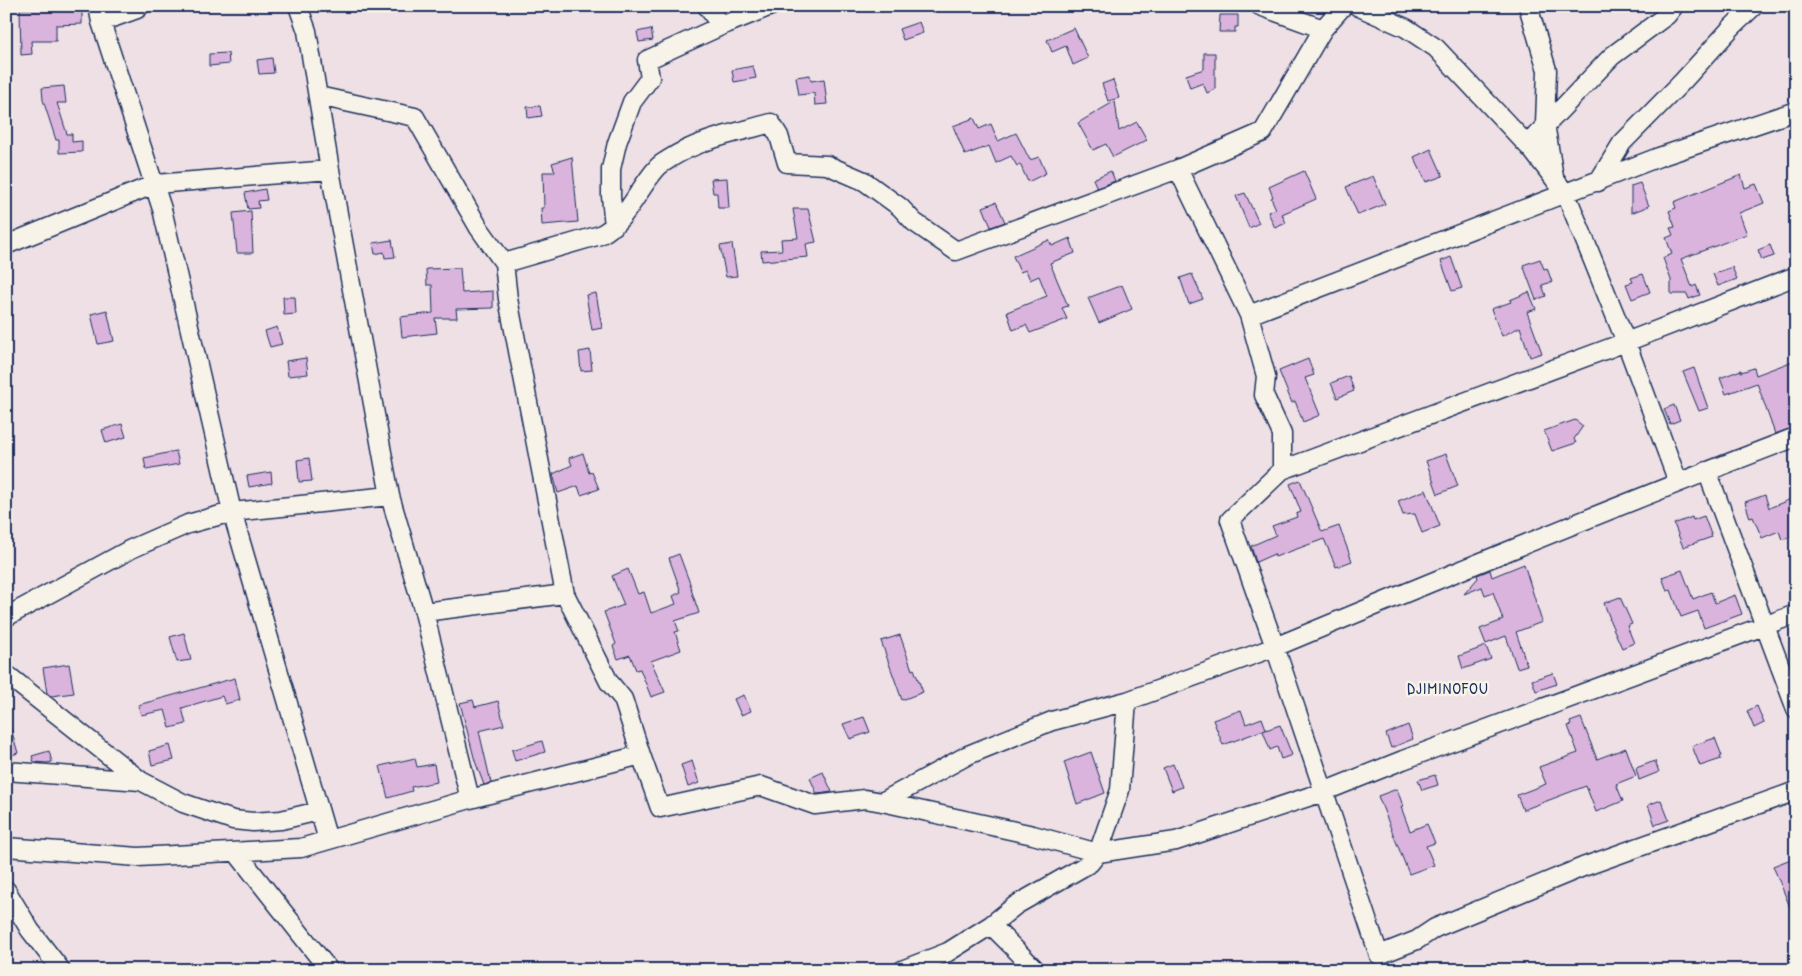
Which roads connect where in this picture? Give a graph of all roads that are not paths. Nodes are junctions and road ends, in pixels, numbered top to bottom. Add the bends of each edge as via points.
1 (140, 6) edge
2 (707, 6) edge
3 (771, 6) edge
4 (1260, 6) edge
5 (1343, 6) edge
6 (1357, 6) edge
7 (1528, 6) edge
8 (1674, 6) edge
9 (1754, 6) edge
10 (296, 8) edge
11 (99, 14) edge
12 (721, 26) junction
13 (1323, 29) junction
14 (318, 96) junction
15 (1796, 111) edge
16 (1545, 124) junction
17 (1527, 145) junction
18 (1178, 168) junction
19 (330, 170) junction
20 (1555, 180) junction
21 (1598, 182) junction
22 (154, 184) junction
23 (1566, 194) junction
24 (614, 226) junction
25 (6, 245) edge
26 (504, 263) junction
27 (1796, 276) edge
28 (1249, 314) junction
29 (1626, 342) junction
30 (1796, 437) edge
31 (1282, 470) junction
32 (1707, 471) junction
33 (1678, 482) junction
34 (390, 496) junction
35 (232, 512) junction
36 (565, 594) junction
37 (424, 612) junction
38 (1796, 614) edge
39 (6, 617) edge
40 (1764, 627) junction
41 (1275, 647) junction
42 (6, 674) edge
43 (1127, 701) junction
44 (1796, 710) edge
45 (641, 755) junction
46 (6, 771) edge
47 (141, 781) junction
48 (1796, 791) edge
49 (1323, 792) junction
50 (470, 800) junction
51 (882, 802) junction
52 (319, 812) junction
53 (328, 840) junction
54 (6, 847) edge
55 (236, 852) junction
56 (1098, 853) junction
57 (6, 890) edge
58 (991, 925) junction
59 (61, 970) edge
60 (329, 970) edge
61 (902, 970) edge
62 (1036, 970) edge

1 - 11 street
2 - 12 street
3 - 12 street
4 - 13 street
5 - 13 street
6 - 17 street via 1406,28 1436,48
7 - 16 street via 1547,70
8 - 16 street via 1667,15 1612,56
9 - 21 street via 1622,143
10 - 14 street via 307,31
11 - 22 street
12 - 24 street via 647,60 650,78 632,102 611,169
13 - 18 street via 1263,132
14 - 19 street
14 - 26 street via 415,117 479,228
15 - 21 street via 1659,157
16 - 17 street
16 - 20 street
17 - 20 street
18 - 24 street via 956,251 864,181 827,165 787,164 779,136 771,123 703,141 676,154 657,167
18 - 28 street
19 - 22 street
19 - 34 street
20 - 23 street
21 - 23 street
22 - 25 street
22 - 35 street
23 - 28 street
23 - 29 street
24 - 26 street via 600,235
26 - 36 street via 508,300
27 - 29 street
28 - 31 street via 1266,376 1264,395 1282,434
29 - 31 street
29 - 33 street
30 - 32 street
31 - 41 street via 1230,520
32 - 33 street
32 - 40 street
33 - 41 street
34 - 35 street
34 - 37 street
35 - 39 street via 188,524 130,549
35 - 52 street
36 - 37 street
36 - 45 street via 609,682 623,699
37 - 50 street
38 - 40 street
40 - 44 street
40 - 49 street
41 - 43 street
41 - 49 street
42 - 47 street
43 - 51 street via 1052,721 968,755
43 - 56 street via 1120,790
45 - 50 street
45 - 51 street via 660,808 761,786 815,805 865,799
46 - 47 street
47 - 52 street via 183,803 233,820 281,820
48 - 49 street via 1583,867 1435,928 1417,940 1379,955
49 - 56 street via 1176,841
50 - 53 street
51 - 56 street via 1033,835
52 - 53 street
53 - 55 street via 302,848
54 - 55 street via 138,857
55 - 60 street
56 - 58 street via 1090,863 1016,905
57 - 59 street via 30,930
58 - 61 street via 948,952
58 - 62 street

